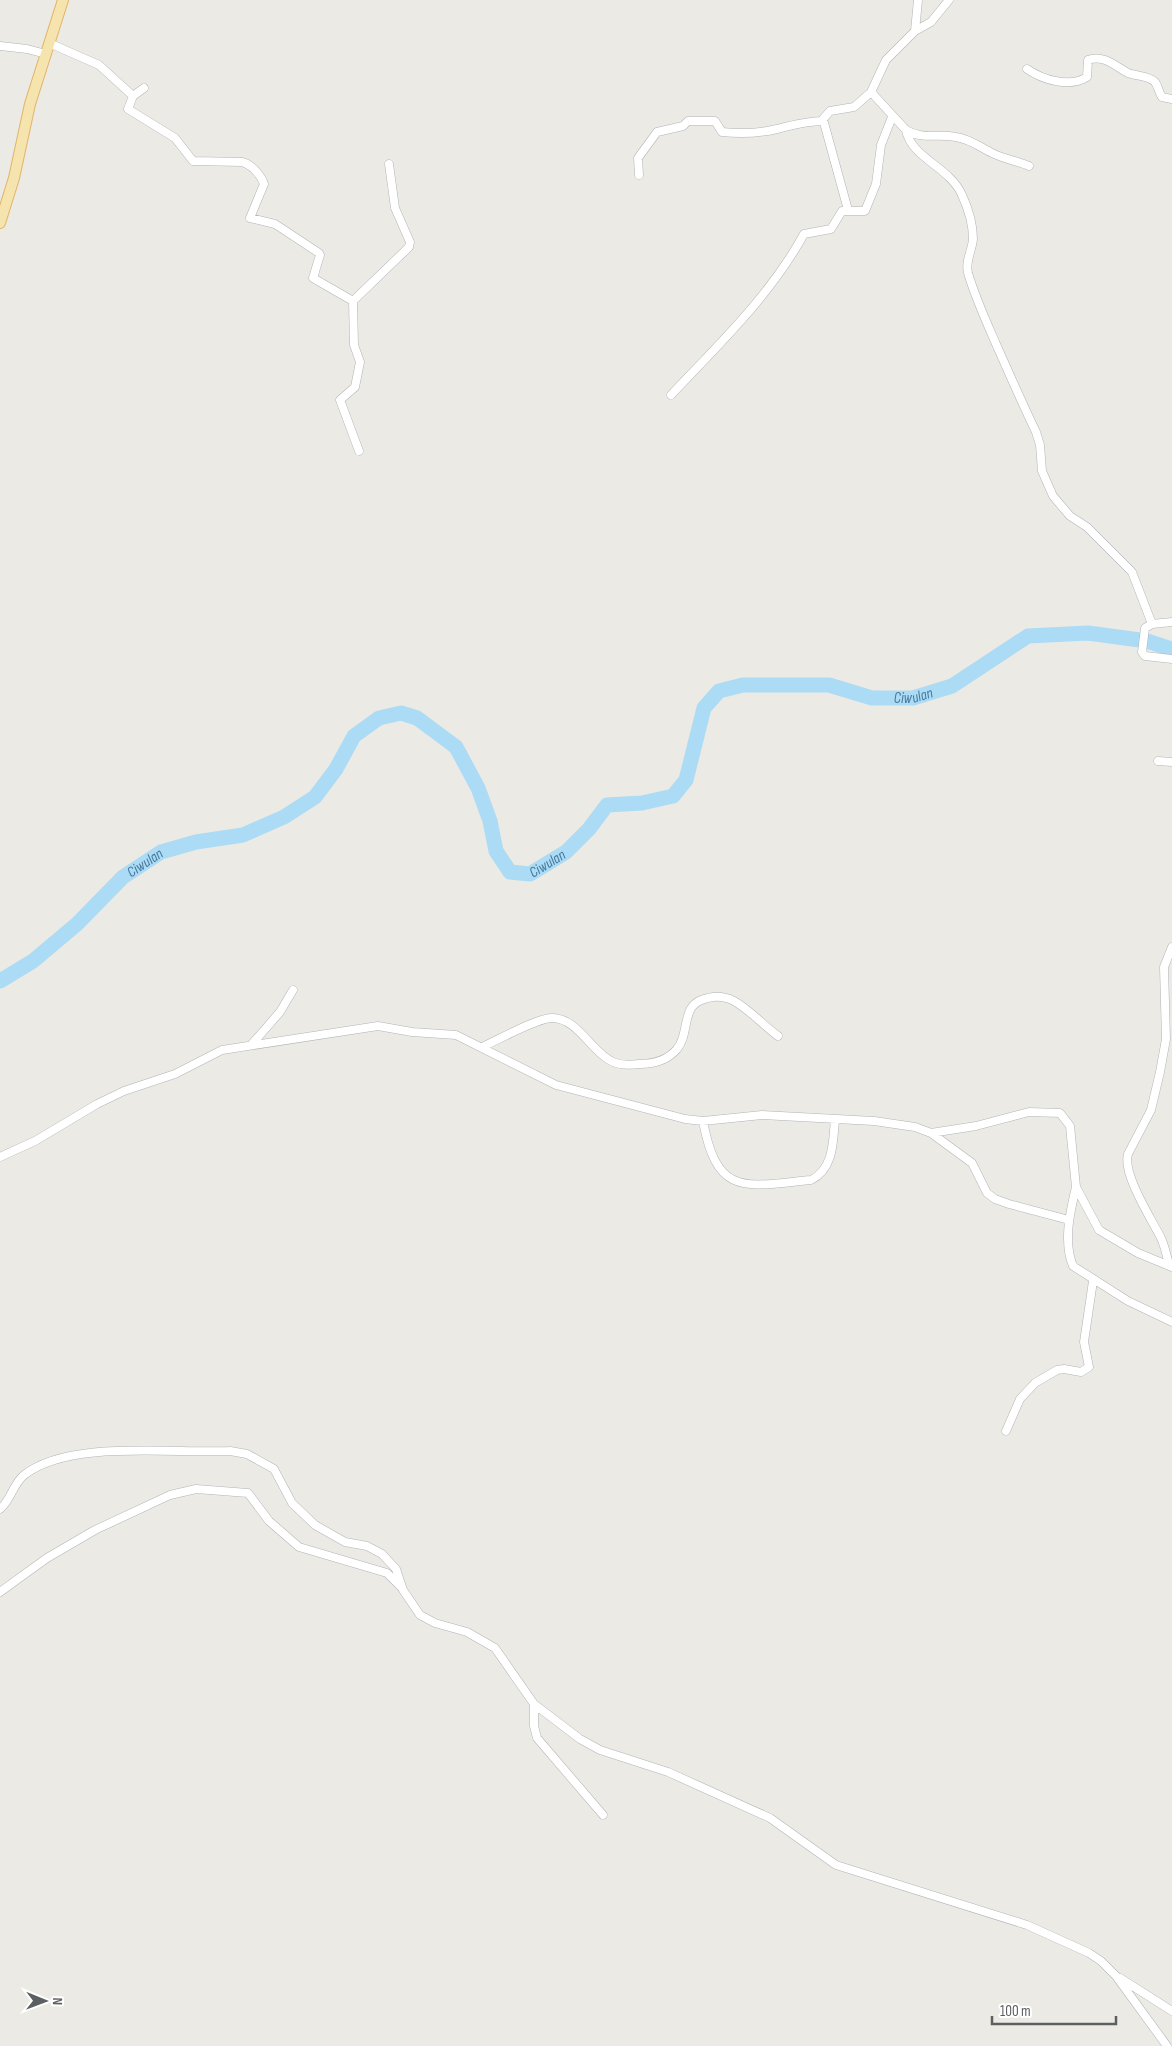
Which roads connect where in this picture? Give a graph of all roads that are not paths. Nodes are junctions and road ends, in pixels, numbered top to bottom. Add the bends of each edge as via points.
1 (63, 0) edge
2 (918, 0) edge
3 (949, 0) edge
4 (915, 31) junction
5 (49, 43) junction
6 (0, 46) edge
7 (46, 54) junction
8 (1027, 69) dead end
9 (144, 88) dead end
10 (871, 92) junction
11 (133, 96) junction
12 (1172, 99) edge
13 (892, 117) junction
14 (823, 121) junction
15 (906, 130) junction
16 (388, 164) dead end
17 (1029, 166) dead end
18 (639, 175) dead end
19 (848, 210) junction
20 (0, 223) edge
21 (353, 301) junction
22 (671, 394) dead end
23 (358, 450) dead end
24 (1172, 622) edge
25 (1152, 624) junction
26 (1172, 659) edge
27 (1158, 761) dead end
28 (1172, 762) edge
29 (1172, 947) edge
30 (292, 990) dead end
31 (778, 1036) dead end
32 (252, 1044) junction
33 (482, 1048) junction
34 (835, 1119) junction
35 (703, 1121) junction
36 (932, 1133) junction
37 (0, 1157) edge
38 (1076, 1187) junction
39 (1069, 1220) junction
40 (1171, 1266) edge
41 (1093, 1280) junction
42 (1172, 1322) edge
43 (1006, 1431) dead end
44 (0, 1509) edge
45 (404, 1590) junction
46 (0, 1592) edge
47 (534, 1704) junction
48 (603, 1815) dead end
49 (1116, 1976) junction
50 (1172, 2011) edge
51 (1167, 2046) edge

1 - 5 main road
2 - 4 street
3 - 4 street via 931,22
4 - 10 street via 886,60
5 - 7 main road
5 - 11 street via 99,65
6 - 7 street
7 - 20 main road
8 - 12 street via 1071,84 1087,77 1088,60 1098,58 1151,80 1162,97
9 - 11 street
10 - 13 street
10 - 14 street via 851,108 828,112
11 - 21 street via 128,109 174,138 193,161 248,164 264,184 250,218 275,224 319,253 313,278
13 - 15 street
13 - 19 street via 881,145 877,182 866,209 862,212
14 - 18 street via 804,121 776,129 735,133 722,132 716,121 688,121 683,126 657,132 638,158
14 - 19 street
15 - 17 street via 921,136 958,137
15 - 25 street via 913,147 951,178 962,194 972,229 968,272 1036,432 1042,471 1054,496 1070,516 1087,527 1132,572
16 - 21 street via 395,208 410,242 409,247
19 - 22 street via 838,214 831,229 804,234 790,259 736,328
21 - 23 street via 354,345 360,362 355,387 340,400
24 - 25 street
25 - 26 street via 1144,631 1142,650 1145,656
27 - 28 street
29 - 40 street via 1164,967 1166,1039 1160,1072 1151,1110 1126,1161
30 - 32 street via 280,1012
31 - 33 street via 732,1000 710,997 692,1007 677,1049 658,1062 614,1062 600,1054 570,1024 554,1018 535,1023
32 - 33 street via 378,1026 456,1035
32 - 37 street via 222,1050 175,1074 124,1091
33 - 35 street via 556,1085
34 - 35 street via 762,1115
34 - 35 street via 829,1163 818,1177 755,1185 734,1182 720,1170
34 - 36 street via 904,1125
36 - 38 street via 976,1126 1021,1113 1060,1113 1070,1126
36 - 39 street via 972,1163 988,1193 995,1198
38 - 39 street
38 - 40 street via 1099,1230 1138,1253
39 - 41 street via 1070,1260 1076,1270
41 - 42 street
41 - 43 street via 1084,1342 1089,1367 1081,1372 1057,1370 1035,1383 1020,1399
44 - 45 street via 25,1474 75,1455 103,1451 241,1452 276,1471 292,1503 308,1520 345,1542 368,1546 382,1554 396,1569
45 - 46 street via 388,1573 299,1547 269,1521 248,1493 196,1489 170,1495 95,1530 47,1558
45 - 47 street via 420,1615 467,1632 495,1648
47 - 48 street via 537,1738
47 - 49 street via 592,1746 668,1772 770,1818 836,1865 1028,1925 1088,1953
49 - 50 street
49 - 51 street

